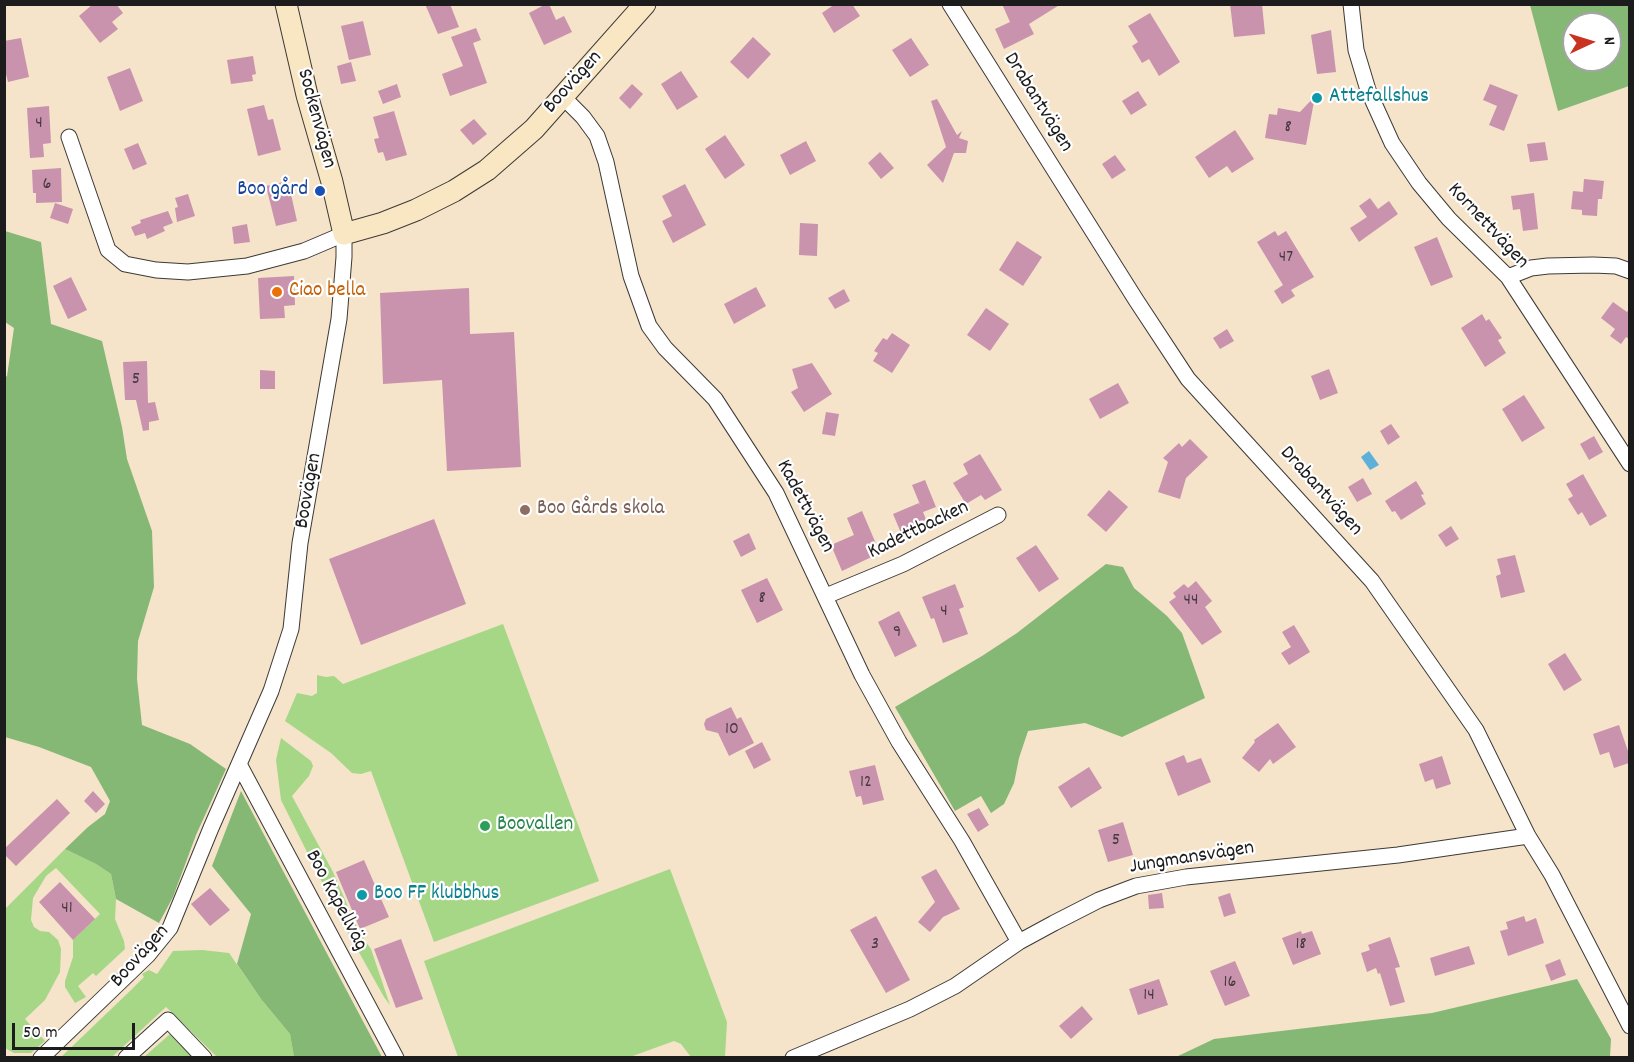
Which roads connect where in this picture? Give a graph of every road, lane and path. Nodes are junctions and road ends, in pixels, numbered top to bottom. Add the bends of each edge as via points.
1 (286, 4) edge
2 (645, 4) edge
3 (950, 4) edge
4 (1351, 4) edge
5 (562, 96) junction
6 (69, 137) dead end
7 (344, 234) junction
8 (1629, 271) edge
9 (1508, 277) junction
10 (1629, 464) edge
11 (998, 515) dead end
12 (826, 596) junction
13 (239, 765) junction
14 (1528, 836) junction
15 (1019, 942) junction
16 (1629, 1026) edge
17 (41, 1058) edge
18 (126, 1058) edge
19 (204, 1058) edge
20 (396, 1058) edge
21 (793, 1058) edge

1 - 7 street, Sockenvägen
2 - 5 street, Boovägen
3 - 14 street, Drabantvägen via 1188,379 1372,581 1476,730
4 - 9 street, Kornettvägen via 1356,50 1368,90 1392,143 1449,219
5 - 7 street, Boovägen via 512,149 454,191 383,223
5 - 12 street, Kadettvägen via 597,136 631,276 649,326 664,348 712,394 739,435 781,502
6 - 7 street via 108,250 125,264 188,272 247,266 304,251
7 - 13 street, Boovägen via 339,319 300,543 291,629 271,691
8 - 9 street via 1617,266 1548,266
9 - 10 street, Kornettvägen
11 - 12 street, Kadettbacken via 903,564
12 - 15 street, Kadettvägen via 847,646 894,732
13 - 17 street, Boovägen via 170,928 148,955
13 - 20 street, Boo Kapellväg
14 - 15 street, Jungmansvägen via 1398,855 1156,881 1099,900
14 - 16 street, Drabantvägen
15 - 21 street, Jungmansvägen via 955,986
18 - 19 street via 168,1020

